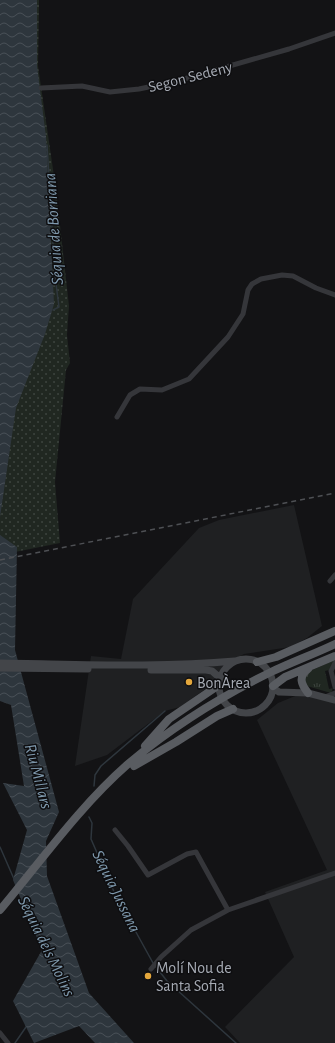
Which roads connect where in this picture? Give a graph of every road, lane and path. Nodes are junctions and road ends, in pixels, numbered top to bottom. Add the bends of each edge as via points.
1 (335, 33) edge
2 (41, 88) dead end
3 (335, 296) edge
4 (117, 416) dead end
5 (335, 575) edge
6 (335, 582) edge
7 (335, 631) edge
8 (335, 644) edge
9 (335, 656) edge
10 (235, 661) junction
11 (322, 662) junction
12 (0, 663) edge
13 (335, 663) edge
14 (260, 664) junction
15 (94, 666) junction
16 (0, 668) edge
17 (219, 684) junction
18 (273, 685) junction
19 (335, 687) edge
20 (289, 693) junction
21 (308, 693) junction
22 (335, 693) edge
23 (323, 697) junction
24 (335, 700) edge
25 (269, 701) junction
26 (335, 705) edge
27 (230, 707) junction
28 (128, 764) junction
29 (108, 784) junction
30 (115, 830) dead end
31 (335, 873) edge
32 (0, 910) edge
33 (228, 910) junction
34 (151, 969) dead end
35 (0, 1033) edge
36 (8, 1043) edge

1 - 2 street, Segon Sedeny via 289,49 177,81 139,89 110,92 82,86
3 - 4 street via 293,276 282,274 257,281 248,290 243,314 228,337 189,379 162,390 140,389 130,395
5 - 6 street via 330,581
7 - 14 highway
8 - 28 highway via 271,672 221,699 182,723
9 - 11 highway
10 - 14 main road via 243,659
10 - 15 main road
10 - 17 main road via 223,672
11 - 18 highway via 285,677
11 - 21 highway via 302,674 302,684
12 - 15 main road
13 - 19 street via 331,671
14 - 18 main road via 271,676
15 - 16 main road
15 - 17 main road via 206,670 212,671
17 - 27 main road
17 - 28 highway via 169,719
18 - 20 main road via 279,692
18 - 25 main road
20 - 21 main road
20 - 25 main road
21 - 23 main road
22 - 23 street
23 - 24 main road
23 - 26 main road
25 - 27 main road via 250,713 239,712
27 - 29 highway via 141,762 115,783
28 - 29 highway
29 - 32 highway
30 - 33 street via 148,875 187,854 196,852
31 - 33 street
33 - 34 street via 191,930
35 - 36 street

